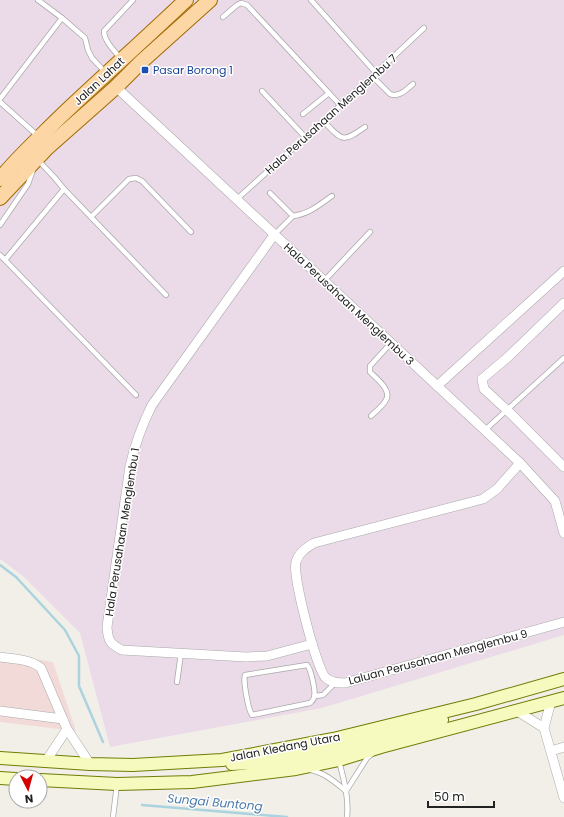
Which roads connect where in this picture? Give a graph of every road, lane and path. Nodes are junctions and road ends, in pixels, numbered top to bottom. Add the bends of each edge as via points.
1 (38, 0) edge
2 (133, 0) edge
3 (171, 0) edge
4 (186, 0) edge
5 (194, 0) edge
6 (210, 0) edge
7 (311, 0) edge
8 (223, 17) dead end
9 (62, 18) junction
10 (424, 28) dead end
11 (150, 33) junction
12 (121, 59) junction
13 (106, 73) junction
14 (374, 75) junction
15 (413, 84) dead end
16 (116, 87) junction
17 (262, 91) dead end
18 (328, 93) junction
19 (0, 98) edge
20 (0, 102) edge
21 (340, 105) junction
22 (303, 114) dead end
23 (323, 121) junction
24 (365, 127) dead end
25 (40, 137) junction
26 (305, 137) junction
27 (37, 159) junction
28 (0, 179) edge
29 (64, 189) junction
30 (270, 193) dead end
31 (332, 196) dead end
32 (0, 198) edge
33 (237, 199) junction
34 (293, 216) junction
35 (91, 217) junction
36 (0, 225) edge
37 (191, 232) dead end
38 (370, 232) dead end
39 (274, 235) junction
40 (0, 255) edge
41 (5, 260) junction
42 (564, 271) edge
43 (324, 281) junction
44 (166, 295) dead end
45 (564, 303) edge
46 (390, 343) junction
47 (564, 358) edge
48 (437, 386) junction
49 (136, 395) dead end
50 (508, 411) junction
51 (371, 416) dead end
52 (485, 430) junction
53 (520, 462) junction
54 (564, 467) edge
55 (564, 498) edge
56 (554, 501) junction
57 (564, 533) edge
58 (564, 622) edge
59 (312, 644) junction
60 (181, 653) junction
61 (0, 657) edge
62 (564, 676) edge
63 (564, 679) edge
64 (177, 682) dead end
65 (335, 683) junction
66 (550, 683) junction
67 (564, 684) edge
68 (315, 696) junction
69 (564, 698) edge
70 (551, 701) junction
71 (0, 711) edge
72 (517, 711) junction
73 (63, 719) junction
74 (544, 728) junction
75 (67, 729) junction
76 (381, 747) junction
77 (564, 747) edge
78 (551, 751) junction
79 (338, 755) junction
80 (0, 758) edge
81 (46, 761) junction
82 (181, 762) junction
83 (90, 764) junction
84 (296, 769) junction
85 (48, 780) edge
86 (117, 784) junction
87 (346, 791) junction
88 (564, 798) edge
89 (113, 817) edge
90 (347, 817) edge

1 - 9 lane
2 - 12 lane via 104,30 104,35
3 - 11 main road
4 - 11 main road, Jalan Lahat
5 - 16 main road via 190,8 126,71 118,80
6 - 16 main road
7 - 14 lane
8 - 18 lane via 237,5 247,4
9 - 13 lane via 85,38 92,58
9 - 19 lane
10 - 14 lane, Hala Perusahaan Menglembu 7
11 - 12 main road, Jalan Lahat
12 - 13 main road, Jalan Lahat
13 - 25 main road, Jalan Lahat
14 - 15 lane via 394,96
14 - 21 lane, Hala Perusahaan Menglembu 7
16 - 27 main road
16 - 33 street, Hala Perusahaan Menglembu 3
17 - 26 lane
18 - 21 lane
18 - 22 lane
20 - 25 lane
21 - 23 lane, Hala Perusahaan Menglembu 7
23 - 24 lane via 340,138 345,139 351,138
23 - 26 lane, Hala Perusahaan Menglembu 7
25 - 28 main road, Jalan Lahat
26 - 33 lane, Hala Perusahaan Menglembu 7
27 - 29 lane
27 - 32 main road
27 - 36 lane via 28,184
29 - 35 lane
29 - 41 lane
30 - 34 lane
31 - 34 lane via 311,212
33 - 39 street, Hala Perusahaan Menglembu 3
34 - 39 lane
35 - 37 lane via 129,179 136,178 142,181
35 - 44 lane
38 - 43 lane
39 - 43 street, Hala Perusahaan Menglembu 3
39 - 60 street, Hala Perusahaan Menglembu 1 via 152,405 142,423 130,466 107,627 108,637 113,645 122,650
40 - 41 lane
41 - 49 lane
42 - 48 street
43 - 46 street, Hala Perusahaan Menglembu 3
45 - 50 street via 482,380 484,389
46 - 48 street, Hala Perusahaan Menglembu 3
46 - 51 lane via 370,366 370,372 388,395
47 - 50 lane
48 - 52 street, Hala Perusahaan Menglembu 3
50 - 52 lane
50 - 54 street
52 - 53 street, Hala Perusahaan Menglembu 3
53 - 56 street, Hala Perusahaan Menglembu 3
53 - 59 street, Laluan Perusahaan Menglembu 9 via 497,489 483,499 314,543 302,551 295,563 296,577
55 - 56 street
56 - 57 street, Hala Perusahaan Menglembu 3
58 - 65 street, Laluan Perusahaan Menglembu 9
59 - 60 street, Hala Perusahaan Menglembu 1 via 257,657
59 - 65 street, Laluan Perusahaan Menglembu 9 via 321,670 326,678
60 - 64 lane
61 - 73 street via 29,661 41,668
62 - 66 street
63 - 66 main road, Jalan Kledang Utara
65 - 68 lane via 323,695
66 - 82 main road, Jalan Kledang Utara via 333,739 222,760
67 - 79 main road
68 - 68 lane via 310,703 252,715 245,674 308,665
69 - 70 main road, Jalan Kledang Utara
70 - 72 main road, Jalan Kledang Utara
70 - 74 street
71 - 73 street
72 - 74 street
72 - 76 main road, Jalan Kledang Utara
73 - 75 street
74 - 78 street
75 - 81 street
75 - 83 street
76 - 79 main road, Jalan Kledang Utara
76 - 87 lane via 367,758
77 - 78 street
78 - 88 street
79 - 82 main road via 204,766
79 - 84 main road, Jalan Kledang Utara
79 - 87 lane
80 - 81 main road, Jalan Kledang Utara
81 - 83 main road, Jalan Kledang Utara
82 - 83 main road, Jalan Kledang Utara
84 - 86 main road, Jalan Kledang Utara via 192,782
84 - 87 lane via 315,771 328,777
85 - 86 main road, Jalan Kledang Utara
86 - 89 lane
87 - 90 lane

